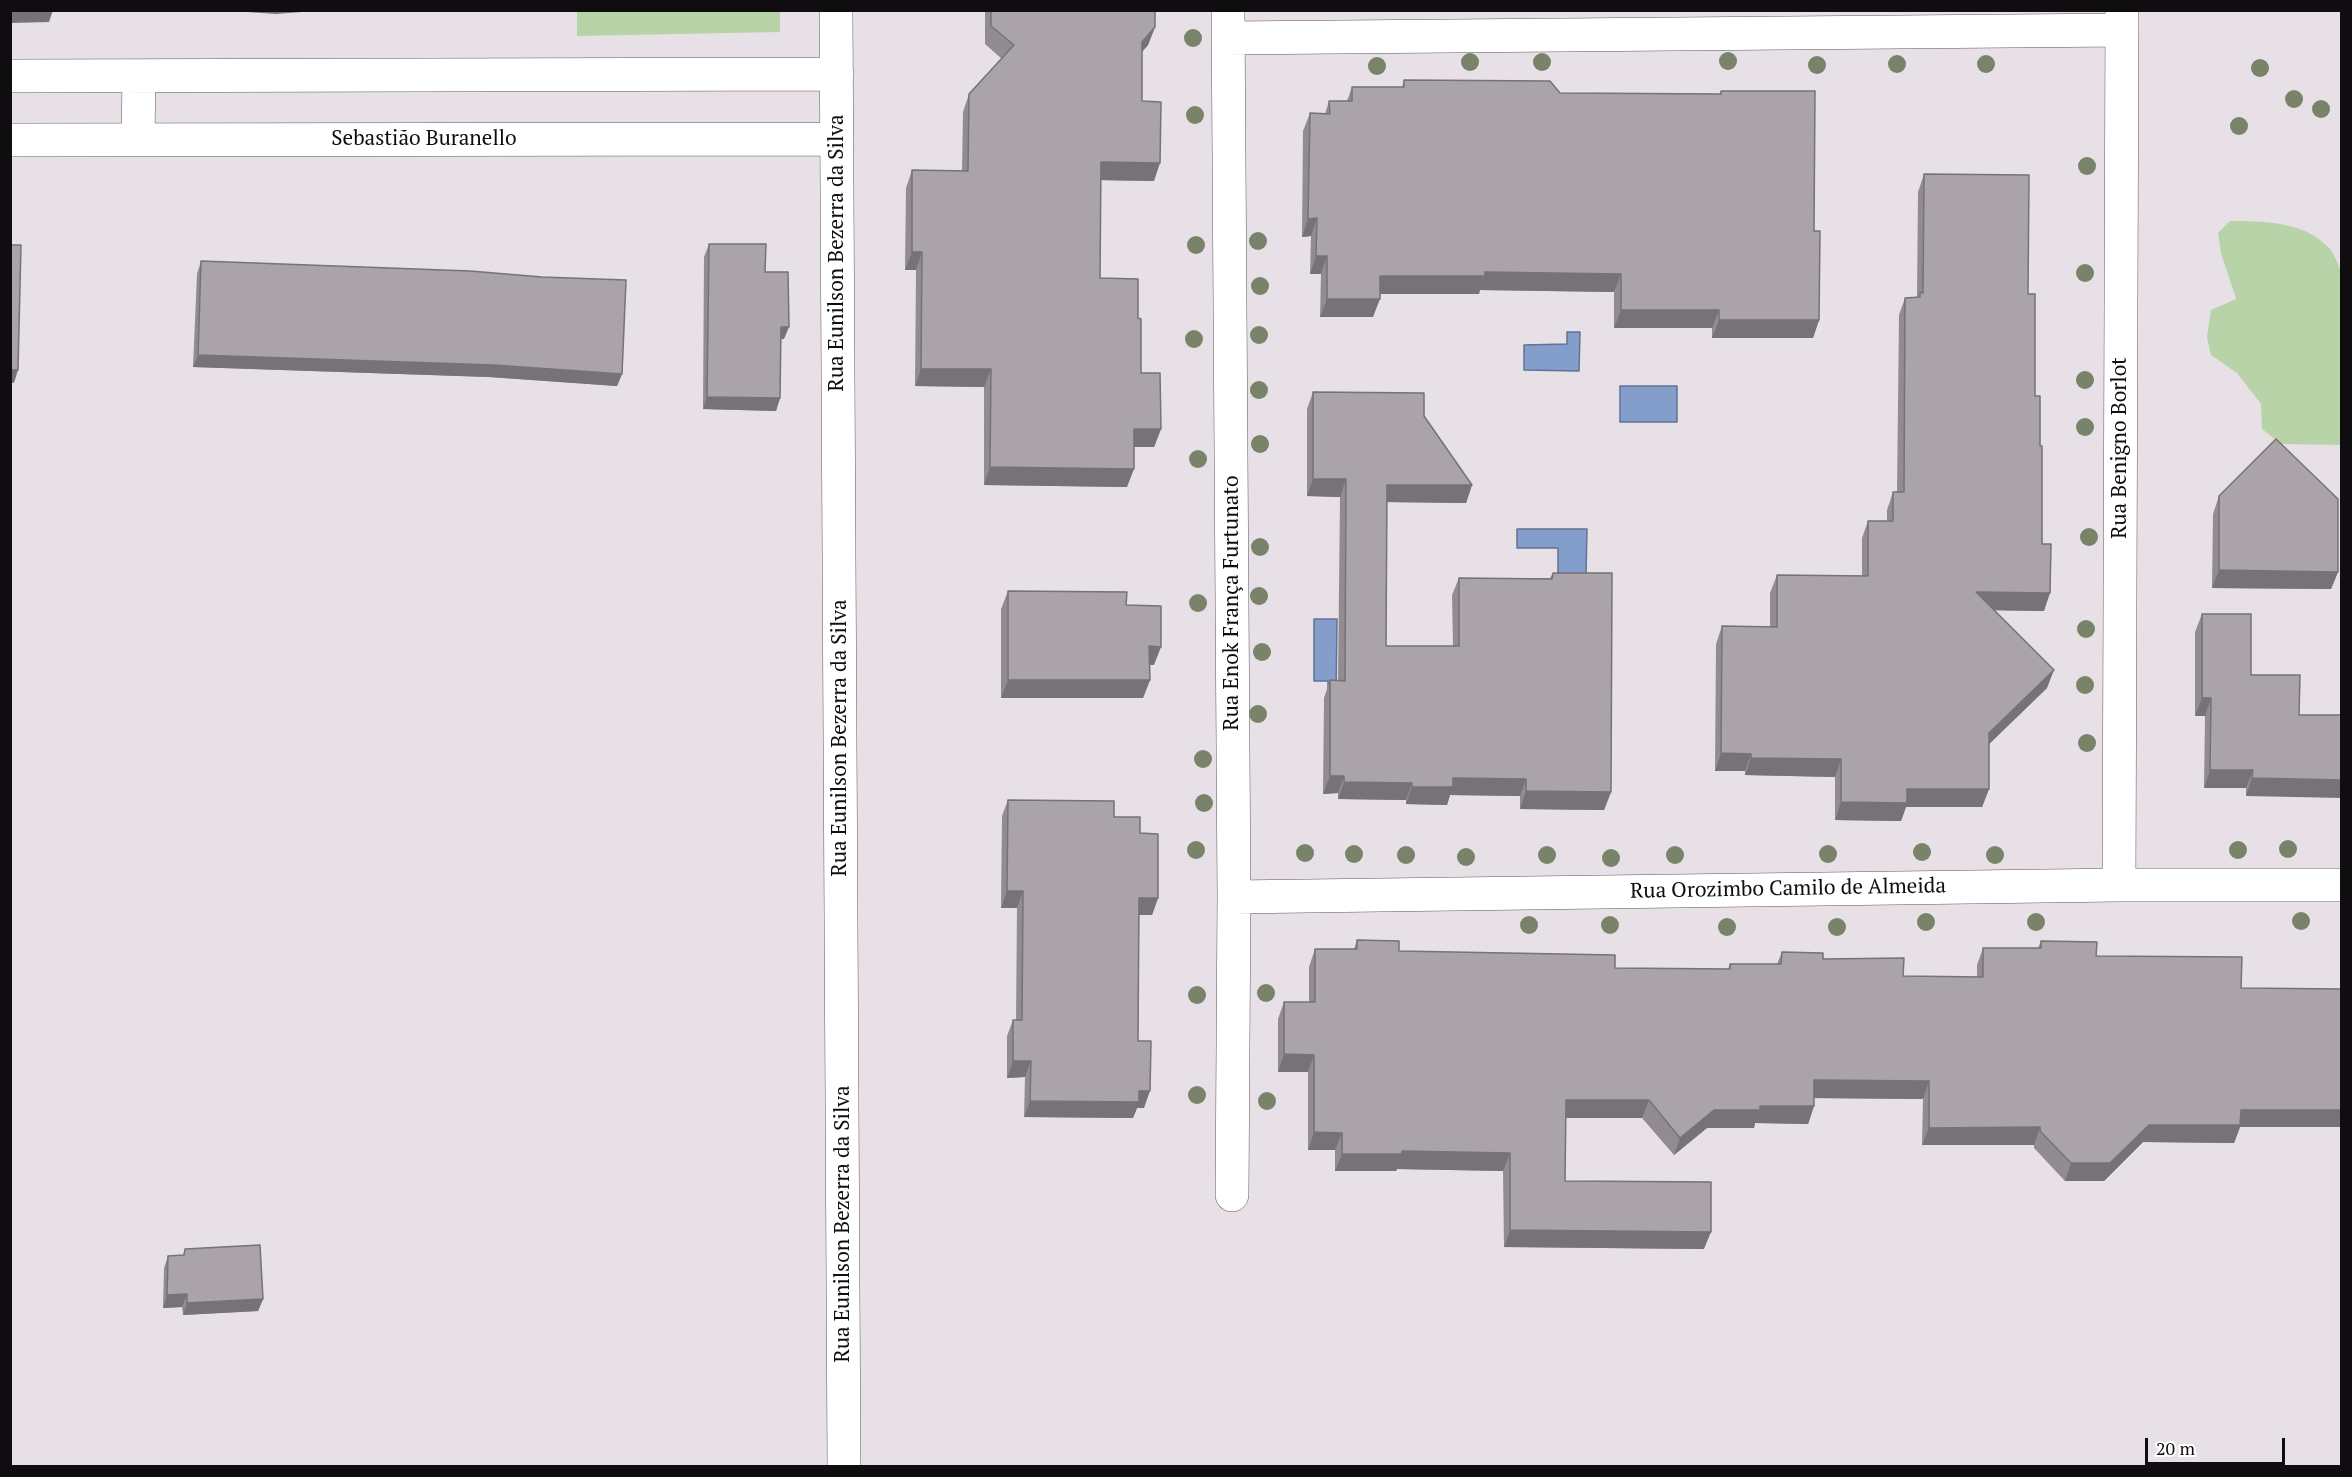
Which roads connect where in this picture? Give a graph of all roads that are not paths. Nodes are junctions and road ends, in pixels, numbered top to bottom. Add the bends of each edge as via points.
1 (836, 10) edge
2 (2122, 20) edge
3 (1228, 24) edge
4 (837, 74) junction
5 (10, 76) edge
6 (139, 76) junction
7 (138, 139) junction
8 (837, 139) junction
9 (10, 140) edge
10 (2119, 885) junction
11 (2342, 885) edge
12 (1234, 897) junction
13 (1232, 1195) dead end
14 (844, 1467) edge

1 - 4 street, Rua Eunilson Bezerra da Silva
2 - 3 street
2 - 10 street, Rua Benigno Borlot
3 - 12 street, Rua Enok França Furtunato
4 - 6 street
4 - 8 street, Rua Eunilson Bezerra da Silva
5 - 6 street
6 - 7 street
7 - 8 street, Sebastião Buranello
7 - 9 street, Sebastião Buranello
8 - 14 street, Rua Eunilson Bezerra da Silva
10 - 11 street, Rua Orozimbo Camilo de Almeida
10 - 12 street, Rua Orozimbo Camilo de Almeida
12 - 13 street, Rua Enok França Furtunato

